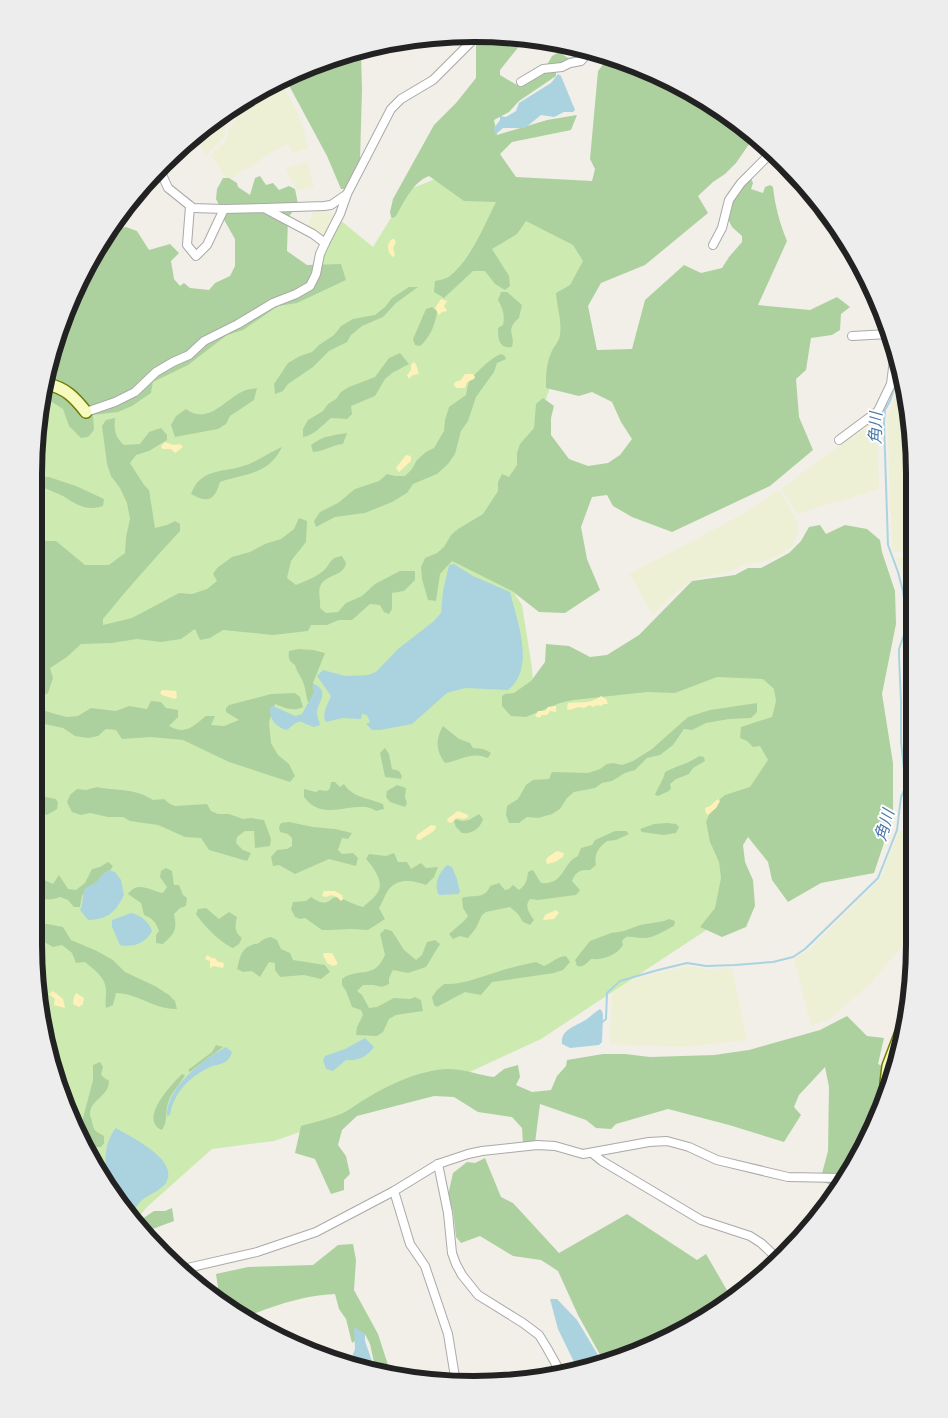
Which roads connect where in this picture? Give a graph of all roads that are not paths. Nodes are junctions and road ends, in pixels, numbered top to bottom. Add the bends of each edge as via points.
1 (472, 42) edge
2 (584, 57) edge
3 (521, 82) dead end
4 (767, 157) edge
5 (163, 176) edge
6 (347, 194) junction
7 (190, 206) junction
8 (264, 208) junction
9 (224, 209) junction
10 (325, 243) junction
11 (713, 245) dead end
12 (883, 334) edge
13 (852, 336) dead end
14 (893, 370) edge
15 (52, 385) edge
16 (86, 412) joint
17 (839, 440) dead end
18 (592, 1153) junction
19 (438, 1164) junction
20 (837, 1178) edge
21 (394, 1191) junction
22 (773, 1255) edge
23 (189, 1268) edge
24 (558, 1367) edge
25 (455, 1375) edge

1 - 6 street via 433,80 397,102
2 - 3 street via 581,61 543,70
4 - 11 street via 729,200 722,228
5 - 7 street via 168,188
6 - 8 street via 331,205
6 - 10 street
7 - 9 street
7 - 9 street via 187,245 196,256 207,245
8 - 9 street
8 - 10 street
10 - 16 street via 316,274 304,291 273,303 204,341 189,356 156,372 135,392
12 - 13 street
14 - 17 street via 891,384 878,411
15 - 16 main road via 71,394
18 - 19 street via 537,1145 468,1154
18 - 20 street via 667,1141 717,1160 788,1177
18 - 22 street via 701,1220 750,1236
19 - 21 street
19 - 24 street via 452,1252 462,1275 478,1296 539,1335
21 - 23 street via 316,1232 281,1245
21 - 25 street via 410,1244 425,1266 448,1334

